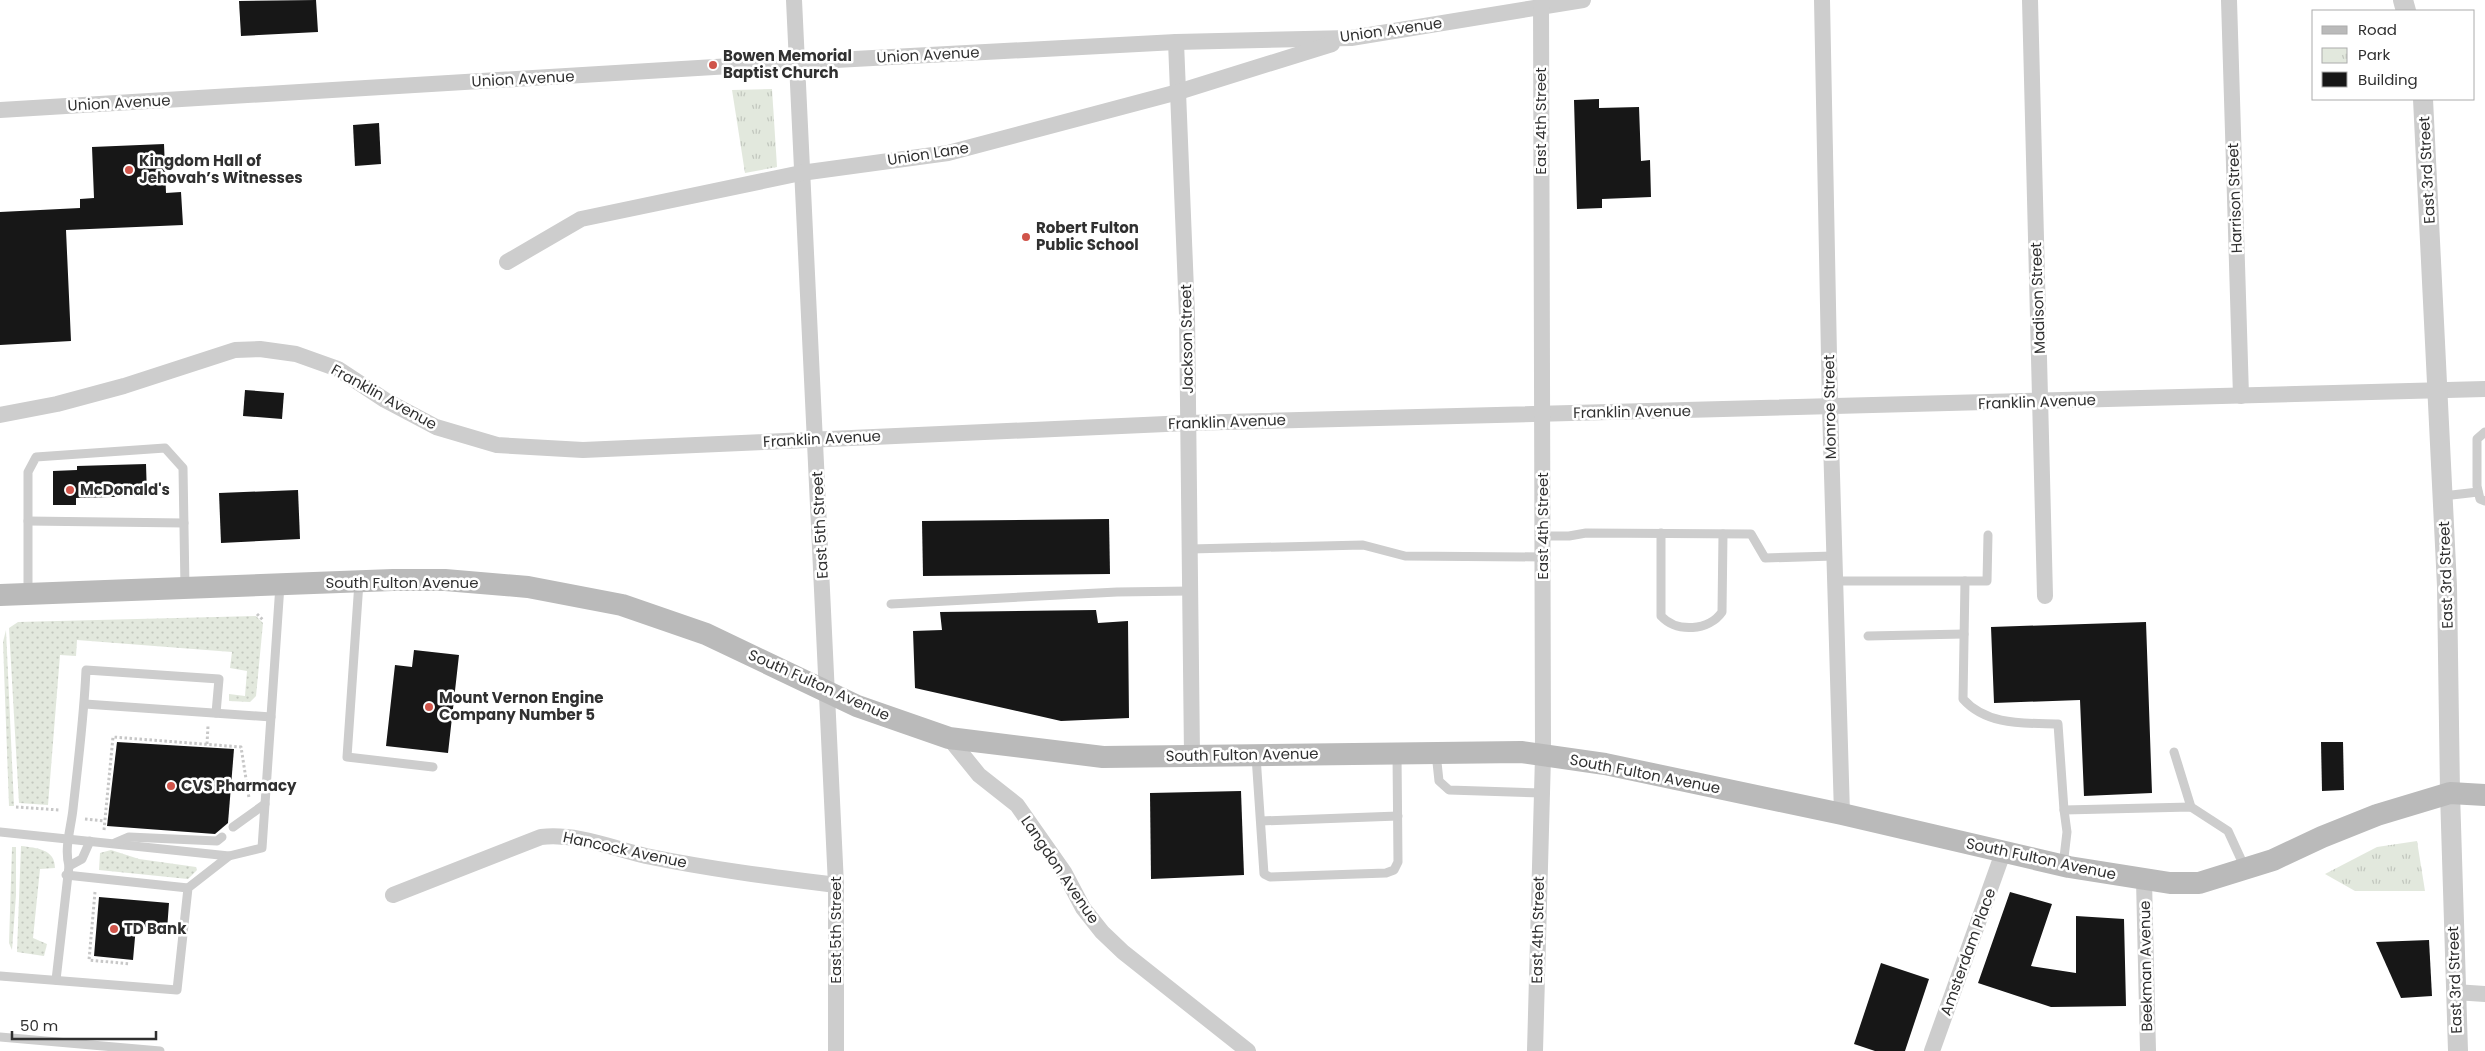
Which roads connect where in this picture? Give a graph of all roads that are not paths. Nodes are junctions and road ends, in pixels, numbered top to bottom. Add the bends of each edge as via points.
1 (794, 0) edge
2 (1583, 0) edge
3 (1822, 0) edge
4 (2030, 0) edge
5 (2229, 0) edge
6 (1541, 3) edge
7 (1351, 38) junction
8 (1176, 42) junction
9 (798, 62) junction
10 (1178, 92) junction
11 (2423, 100) edge
12 (0, 110) edge
13 (801, 172) junction
14 (507, 262) dead end
15 (2485, 389) edge
16 (2438, 390) junction
17 (2241, 396) junction
18 (2041, 402) junction
19 (1830, 407) junction
20 (1543, 414) junction
21 (0, 415) edge
22 (1188, 423) junction
23 (2485, 432) edge
24 (816, 440) junction
25 (2478, 492) junction
26 (2443, 496) junction
27 (2485, 501) edge
28 (28, 521) junction
29 (184, 523) junction
30 (1661, 533) junction
31 (1723, 534) junction
32 (1988, 535) dead end
33 (1543, 536) junction
34 (1190, 548) junction
35 (1834, 556) junction
36 (1543, 557) junction
37 (359, 581) junction
38 (1835, 581) junction
39 (1965, 581) junction
40 (280, 585) junction
41 (185, 588) junction
42 (1190, 591) junction
43 (0, 594) edge
44 (28, 595) junction
45 (2045, 596) dead end
46 (891, 604) dead end
47 (1964, 634) junction
48 (1868, 636) dead end
49 (827, 691) junction
50 (85, 704) junction
51 (218, 714) junction
52 (271, 717) junction
53 (949, 738) junction
54 (2174, 752) dead end
55 (1397, 753) junction
56 (1436, 753) junction
57 (1256, 754) junction
58 (1192, 755) junction
59 (1543, 756) junction
60 (433, 767) dead end
61 (1542, 793) junction
62 (2450, 793) junction
63 (2485, 795) edge
64 (265, 804) junction
65 (2191, 807) junction
66 (2064, 810) junction
67 (1842, 814) junction
68 (1398, 816) junction
69 (1261, 821) junction
70 (233, 827) dead end
71 (0, 832) edge
72 (222, 837) dead end
73 (70, 838) junction
74 (90, 841) junction
75 (115, 843) junction
76 (2005, 853) junction
77 (229, 856) junction
78 (2063, 866) junction
79 (2245, 869) junction
80 (67, 871) junction
81 (2144, 880) junction
82 (836, 885) junction
83 (188, 888) junction
84 (393, 895) dead end
85 (0, 976) edge
86 (56, 980) junction
87 (2455, 992) junction
88 (2485, 994) edge
89 (0, 1037) edge
90 (160, 1051) edge
91 (836, 1051) edge
92 (1248, 1051) edge
93 (1535, 1051) edge
94 (1932, 1051) edge
95 (2148, 1051) edge
96 (2458, 1051) edge

1 - 9 street, East 5th Street
2 - 6 street, Union Avenue
3 - 19 street, Monroe Street
4 - 18 street, Madison Street
5 - 17 street, Harrison Street
6 - 7 street, Union Avenue
6 - 20 street, East 4th Street
7 - 8 street, Union Avenue
7 - 10 street, Union Lane
8 - 9 street, Union Avenue
8 - 10 street, Jackson Street
9 - 12 street, Union Avenue
9 - 13 street, East 5th Street
10 - 13 street, Union Lane via 948,153
10 - 22 street, Jackson Street
11 - 16 street, East 3rd Street
13 - 14 street, Union Lane via 580,219
13 - 24 street, East 5th Street
15 - 16 street, Franklin Avenue
16 - 17 street, Franklin Avenue
16 - 26 street, East 3rd Street
17 - 18 street, Franklin Avenue
18 - 19 street, Franklin Avenue
18 - 45 street, Madison Street
19 - 20 street, Franklin Avenue
19 - 35 street, Monroe Street
20 - 22 street, Franklin Avenue
20 - 33 street, East 4th Street
21 - 24 street, Franklin Avenue via 124,386 235,350 260,350 296,354 338,369 436,428 497,445 583,450
22 - 24 street, Franklin Avenue
22 - 34 street, Jackson Street
23 - 25 lane via 2477,439
24 - 49 street, East 5th Street
25 - 26 lane
25 - 27 lane via 2480,499
26 - 62 street, East 3rd Street
28 - 29 lane
28 - 29 lane via 28,472 36,457 166,448 183,468
28 - 44 lane
29 - 41 lane
30 - 31 lane
30 - 31 lane via 1661,616 1668,624 1678,627 1709,625 1722,612
30 - 33 lane
31 - 35 lane via 1751,534 1765,558
32 - 39 lane via 1987,580
33 - 36 street, East 4th Street
34 - 36 lane via 1363,545 1405,556
34 - 42 street, Jackson Street
35 - 38 street, Monroe Street
36 - 59 street, East 4th Street
37 - 40 main road, South Fulton Avenue
37 - 49 main road, South Fulton Avenue via 485,582 622,605 706,634
37 - 60 lane via 347,756
38 - 39 lane
38 - 67 street, Monroe Street
39 - 47 lane
40 - 41 main road, South Fulton Avenue
40 - 52 lane
41 - 44 main road, South Fulton Avenue
42 - 46 lane via 1107,592
42 - 58 street, Jackson Street
43 - 44 main road, South Fulton Avenue
47 - 48 lane
47 - 66 lane via 1963,699 1969,706 2006,723 2058,724
49 - 53 main road, South Fulton Avenue via 857,706
49 - 82 street, East 5th Street
50 - 51 lane
50 - 51 lane via 86,670 219,679
50 - 73 lane
51 - 52 lane
52 - 64 lane
53 - 58 main road, South Fulton Avenue via 1103,756
53 - 92 street, Langdon Avenue via 979,775 1017,805 1102,932
54 - 65 lane
55 - 56 main road, South Fulton Avenue
55 - 57 main road, South Fulton Avenue
55 - 68 lane
56 - 59 main road, South Fulton Avenue via 1521,752
56 - 61 lane via 1439,781 1449,790
57 - 58 main road, South Fulton Avenue
57 - 69 lane
59 - 61 street, East 4th Street
59 - 67 main road, South Fulton Avenue via 1605,764
61 - 93 street, East 4th Street
62 - 63 main road, South Fulton Avenue
62 - 79 main road, South Fulton Avenue via 2377,815 2274,860
62 - 87 street, East 3rd Street
64 - 70 lane
64 - 77 lane via 262,848
65 - 66 lane
65 - 79 lane via 2228,831
66 - 78 lane via 2067,832
67 - 76 main road, South Fulton Avenue
68 - 69 lane
68 - 69 lane via 1398,862 1394,870 1386,873 1270,877 1264,874
71 - 73 lane
72 - 75 lane via 217,841 129,837
73 - 74 lane
73 - 80 lane via 65,852
74 - 75 lane
74 - 80 lane via 82,859
75 - 77 lane
76 - 78 main road, South Fulton Avenue
76 - 94 street, Amsterdam Place
77 - 83 lane
78 - 81 main road, South Fulton Avenue
79 - 81 main road, South Fulton Avenue via 2199,883 2170,884
80 - 83 lane
80 - 86 lane
81 - 95 street, Beekman Avenue
82 - 84 street, Hancock Avenue via 747,874 557,835 541,837
82 - 91 street, East 5th Street
83 - 86 lane via 176,990
85 - 86 lane
87 - 88 street
87 - 96 street, East 3rd Street
89 - 90 lane

